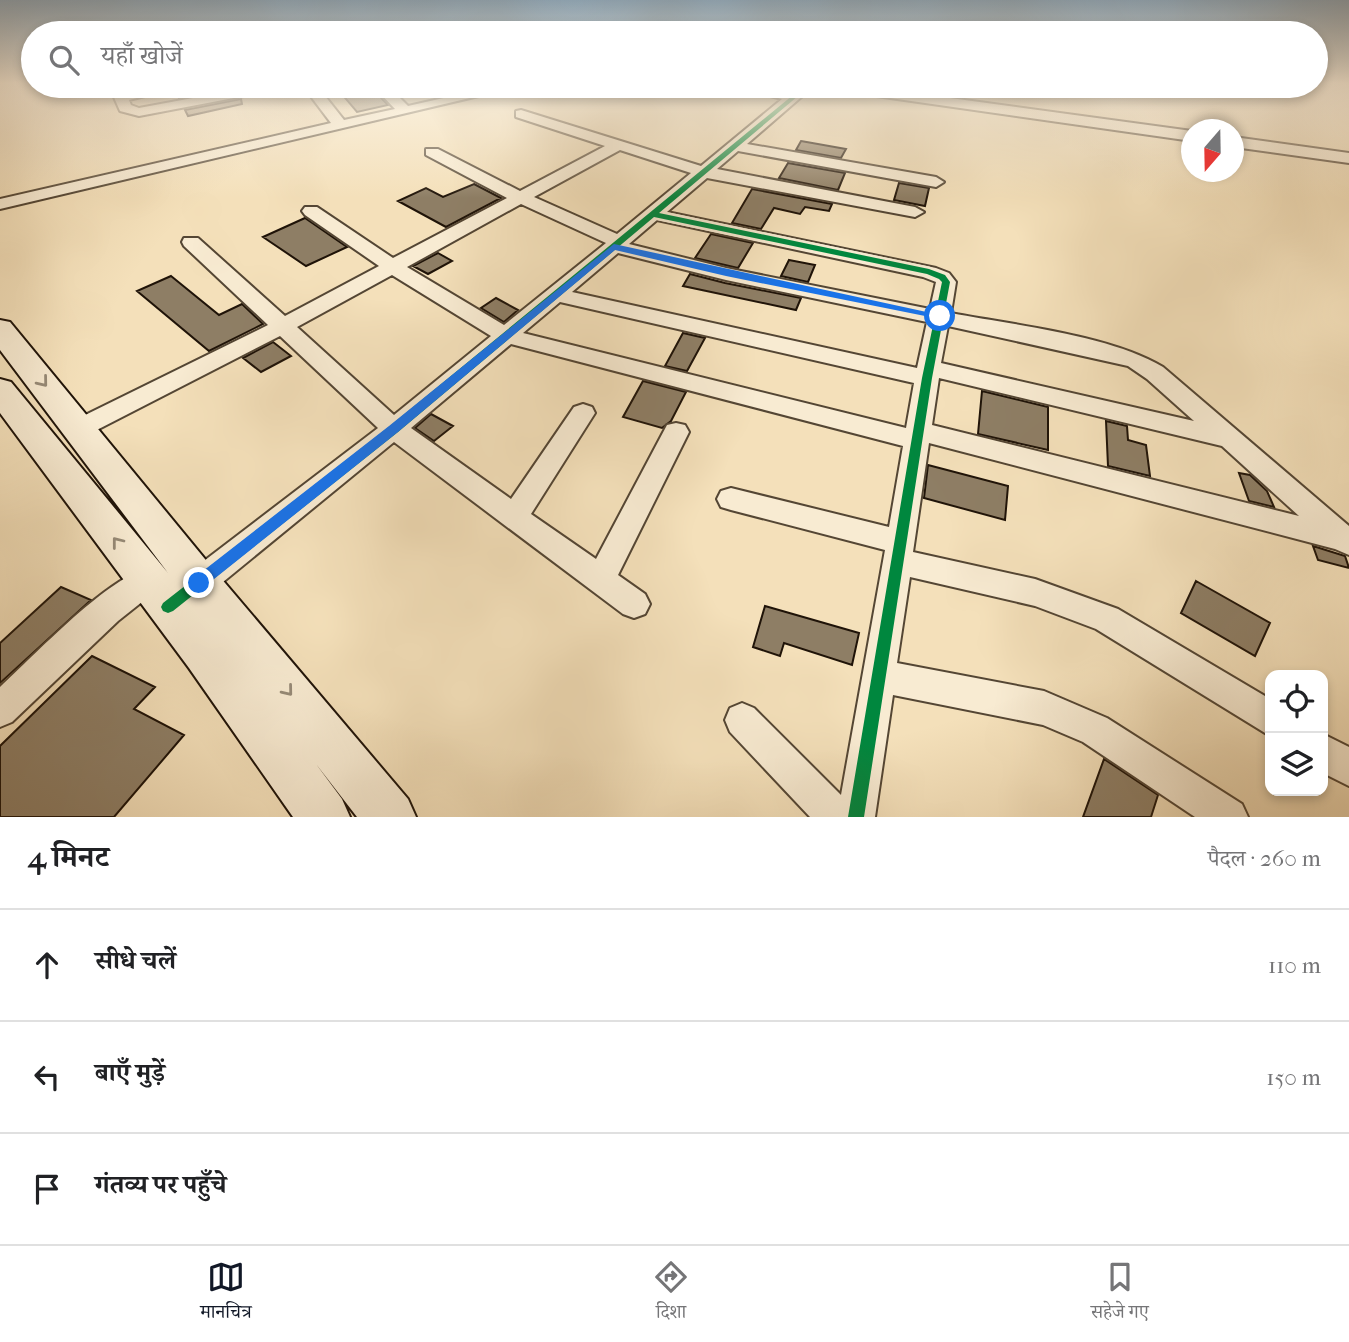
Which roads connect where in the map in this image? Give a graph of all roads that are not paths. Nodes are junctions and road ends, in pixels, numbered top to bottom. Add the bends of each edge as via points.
1 (337, 121) edge
2 (362, 121) edge
3 (543, 121) edge
4 (764, 121) edge
5 (1086, 121) edge
6 (341, 126) junction
7 (1181, 134) edge
8 (1244, 143) edge
9 (616, 146) junction
10 (734, 146) junction
11 (432, 152) dead end
12 (1349, 158) edge
13 (704, 172) junction
14 (936, 182) dead end
15 (521, 198) junction
16 (0, 204) edge
17 (311, 211) dead end
18 (915, 212) dead end
19 (652, 214) junction
20 (191, 242) dead end
21 (616, 244) junction
22 (393, 267) junction
23 (556, 295) junction
24 (940, 316) junction
25 (281, 327) junction
26 (0, 329) edge
27 (506, 336) junction
28 (928, 373) junction
29 (0, 390) edge
30 (583, 414) dead end
31 (80, 428) junction
32 (394, 429) junction
33 (676, 432) dead end
34 (917, 436) junction
35 (1231, 439) junction
36 (731, 499) dead end
37 (514, 517) junction
38 (1347, 541) edge
39 (899, 551) junction
40 (601, 579) junction
41 (171, 590) junction
42 (634, 604) dead end
43 (879, 676) junction
44 (0, 710) edge
45 (1265, 716) edge
46 (742, 720) dead end
47 (1328, 755) edge
48 (1349, 768) edge
49 (324, 817) edge
50 (390, 817) edge
51 (836, 817) edge
52 (856, 817) edge
53 (1229, 817) edge

1 - 6 street
2 - 6 street
3 - 9 street
4 - 10 street
5 - 7 street
6 - 16 street
8 - 12 street
9 - 13 street
9 - 15 street
10 - 13 street
10 - 14 street
11 - 15 street
13 - 18 street
13 - 19 street
15 - 21 street
15 - 22 street
17 - 22 street
19 - 21 street
19 - 24 street via 929,272 946,282
20 - 25 street
21 - 23 street
21 - 24 street via 738,276
22 - 25 street
22 - 27 street
23 - 27 street
23 - 28 street
24 - 28 street
24 - 35 street via 1136,361
25 - 31 street
25 - 32 street
26 -> 31 main road
27 - 32 street
27 - 34 street
28 - 34 street
28 - 35 street
41 -> 29 main road
30 - 37 street
31 - 41 main road
32 - 37 street
32 - 41 street
33 - 40 street
34 - 38 street
34 - 39 street
35 - 38 street
36 - 39 street
37 - 40 street
39 - 43 street
39 - 45 street via 1107,619
40 - 42 street
41 - 44 street via 107,611
41 - 49 main road via 205,653
41 -> 50 main road
43 - 52 street
43 - 53 street via 1044,708 1095,730
46 - 51 street
47 - 48 street

